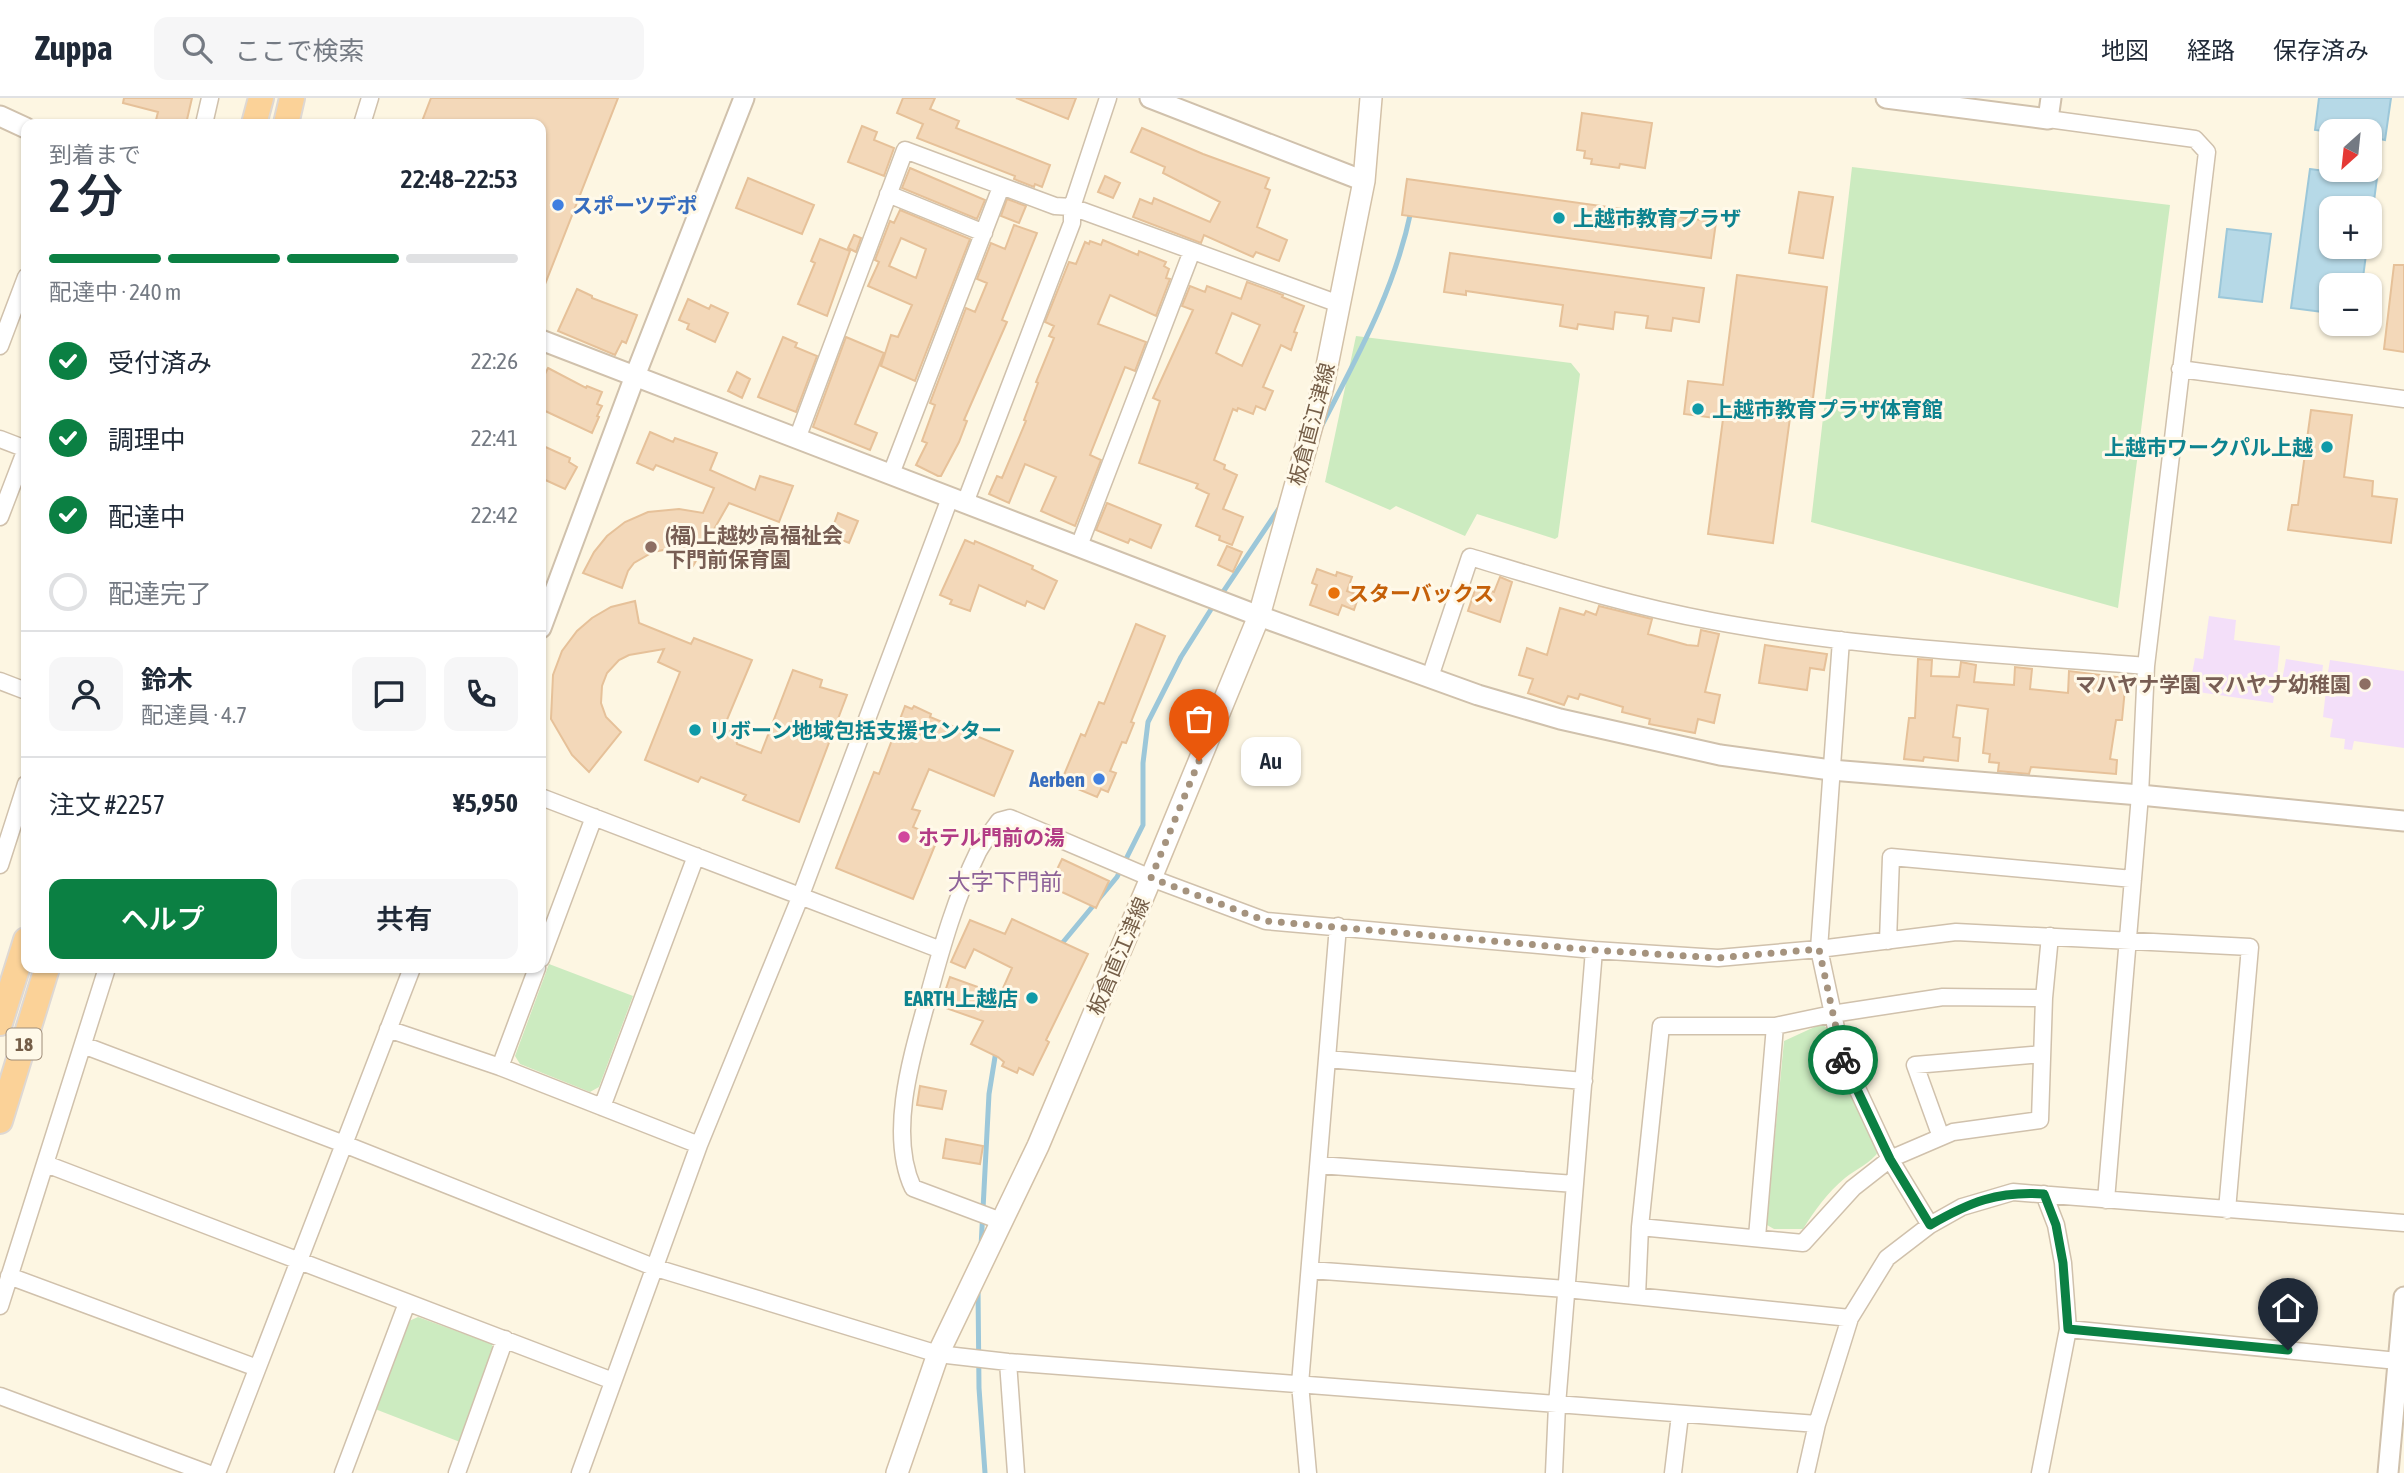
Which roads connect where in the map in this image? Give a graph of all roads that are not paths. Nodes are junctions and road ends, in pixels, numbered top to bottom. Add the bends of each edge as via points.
1 (210, 98) edge
2 (261, 98) edge
3 (292, 98) edge
4 (370, 98) edge
5 (744, 98) edge
6 (1108, 98) edge
7 (1150, 98) edge
8 (1371, 98) edge
9 (1886, 98) edge
10 (2051, 98) edge
11 (0, 116) edge
12 (205, 119) edge
13 (255, 119) edge
14 (287, 119) edge
15 (364, 119) edge
16 (2048, 119) junction
17 (21, 126) edge
18 (1364, 181) junction
19 (1001, 187) junction
20 (888, 194) junction
21 (1072, 207) junction
22 (984, 233) junction
23 (1192, 251) junction
24 (21, 290) edge
25 (1339, 304) junction
26 (546, 342) edge
27 (0, 346) edge
28 (2180, 369) junction
29 (635, 376) junction
30 (2404, 400) edge
31 (0, 439) edge
32 (797, 439) junction
33 (21, 447) edge
34 (21, 462) edge
35 (891, 474) junction
36 (958, 500) junction
37 (0, 517) edge
38 (1079, 546) junction
39 (546, 615) edge
40 (1259, 615) junction
41 (1841, 640) junction
42 (2146, 666) junction
43 (1430, 677) junction
44 (0, 681) edge
45 (21, 689) edge
46 (1830, 770) junction
47 (2140, 795) junction
48 (546, 799) edge
49 (21, 800) edge
50 (594, 817) junction
51 (2404, 821) edge
52 (696, 856) junction
53 (0, 865) edge
54 (1151, 878) junction
55 (2133, 879) junction
56 (801, 895) junction
57 (1338, 926) junction
58 (2050, 936) junction
59 (2127, 940) junction
60 (1888, 941) junction
61 (546, 946) edge
62 (1819, 949) junction
63 (941, 950) junction
64 (1594, 950) junction
65 (21, 956) edge
66 (45, 973) edge
67 (105, 973) edge
68 (410, 973) edge
69 (535, 973) edge
70 (2044, 998) junction
71 (1832, 1014) junction
72 (0, 1023) edge
73 (1775, 1026) junction
74 (388, 1029) junction
75 (83, 1045) junction
76 (2042, 1054) junction
77 (1327, 1059) junction
78 (500, 1067) junction
79 (1584, 1081) junction
80 (602, 1107) junction
81 (0, 1121) edge
82 (1941, 1137) junction
83 (344, 1144) junction
84 (699, 1144) junction
85 (1890, 1159) junction
86 (46, 1164) junction
87 (1319, 1165) junction
88 (1575, 1184) junction
89 (2044, 1194) junction
90 (2106, 1200) junction
91 (2227, 1210) junction
92 (1001, 1221) junction
93 (2404, 1223) edge
94 (1930, 1225) junction
95 (1640, 1227) junction
96 (1757, 1237) junction
97 (300, 1260) junction
98 (656, 1268) junction
99 (1310, 1270) junction
100 (9, 1276) junction
101 (1566, 1289) junction
102 (1637, 1296) junction
103 (2404, 1297) edge
104 (407, 1303) junction
105 (0, 1306) edge
106 (1850, 1318) junction
107 (2068, 1329) junction
108 (505, 1339) junction
109 (938, 1354) junction
110 (2398, 1361) junction
111 (1008, 1362) junction
112 (257, 1368) junction
113 (613, 1381) junction
114 (1300, 1384) junction
115 (0, 1396) edge
116 (1557, 1405) junction
117 (1680, 1415) junction
118 (1817, 1424) junction
119 (2398, 1425) edge
120 (207, 1473) edge
121 (217, 1473) edge
122 (343, 1473) edge
123 (457, 1473) edge
124 (580, 1473) edge
125 (897, 1473) edge
126 (1016, 1473) edge
127 (1308, 1473) edge
128 (1554, 1473) edge
129 (1673, 1473) edge
130 (1806, 1473) edge
131 (2040, 1473) edge
132 (2388, 1473) edge

1 - 12 street
2 - 13 highway
3 - 14 highway
4 - 15 street
5 - 29 street
6 - 21 street
7 - 18 street
8 - 18 main road, 板倉直江津線
9 - 16 street
10 - 16 street
11 - 17 street
16 - 28 street via 2195,139 2207,152
18 - 25 main road, 板倉直江津線
19 - 20 street via 905,150
19 - 21 street via 1055,206
19 - 22 street
20 - 22 street
20 - 32 street
21 - 23 street
21 - 36 street via 1072,223
22 - 35 street
23 - 25 street
23 - 38 street
24 - 27 street
25 - 40 main road, 板倉直江津線 via 1323,386
26 - 29 street
28 - 30 street
28 - 42 street
29 - 32 street
29 - 39 street
31 - 33 street
32 - 35 street
34 - 37 street
35 - 36 street
36 - 38 street
36 - 56 street
38 - 40 street
40 - 43 street
40 - 54 main road, 板倉直江津線
41 - 42 street
41 - 43 street via 1641,606 1470,557
41 - 46 street
42 - 47 street
43 - 46 street via 1560,719 1640,738
44 - 45 street
46 - 47 street
46 - 62 street
47 - 51 street
47 - 55 street
48 - 50 street
49 - 53 street
50 - 52 street
50 - 61 street
52 - 56 street
52 - 80 street
54 - 57 street via 1266,921
54 - 63 street via 1010,818 999,821 961,891
54 - 92 main road, 板倉直江津線 via 1038,1146
55 - 59 street
55 - 60 street via 1891,857
56 - 63 street
56 - 84 street
57 - 64 street
57 - 77 street
58 - 59 street
58 - 60 street via 1956,932
58 - 70 street
59 - 90 street
59 - 91 street via 2250,947
60 - 62 street
62 - 64 street via 1717,958
62 - 71 street
63 - 92 street via 909,1067 902,1129 906,1172 914,1188
64 - 79 street
65 - 72 highway, 18
66 - 81 highway, 18
67 - 75 street
68 - 74 street
69 - 78 street
70 - 71 street via 1943,997
70 - 76 street
71 - 73 street
71 - 85 street via 1842,1056
73 - 95 street via 1661,1026
73 - 96 street
74 - 78 street
74 - 83 street
75 - 83 street
75 - 86 street
76 - 82 street via 2039,1120
76 - 82 street via 1914,1065
77 - 79 street
77 - 87 street
78 - 80 street
79 - 88 street
80 - 84 street
82 - 85 street
83 - 97 street
83 - 98 street
84 - 98 street
85 - 94 street
85 - 96 street via 1853,1188 1803,1243
86 - 97 street
86 - 100 street
87 - 88 street
87 - 99 street
88 - 101 street
89 - 90 street
89 - 94 street via 2013,1192 1962,1207
89 - 107 street via 2063,1263
90 - 91 street
91 - 93 street
92 - 109 main road, 板倉直江津線
94 - 106 street via 1887,1258
95 - 96 street
95 - 102 street
97 - 104 street
97 - 112 street
98 - 109 street
98 - 113 street
99 - 101 street
99 - 114 street
100 - 105 street
100 - 112 street
101 - 102 street
101 - 116 street
102 - 106 street
103 - 110 street
104 - 108 street
104 - 122 street
106 - 118 street
107 - 110 street
107 - 131 street
108 - 113 street
108 - 123 street
109 - 111 street
109 - 125 main road, 板倉直江津線
110 - 119 street
111 - 114 street
111 - 126 street
112 - 121 street
113 - 124 street
114 - 116 street
114 - 127 street
115 - 120 street
116 - 117 street
116 - 128 street
117 - 118 street
117 - 129 street
118 - 130 street
119 - 132 street

